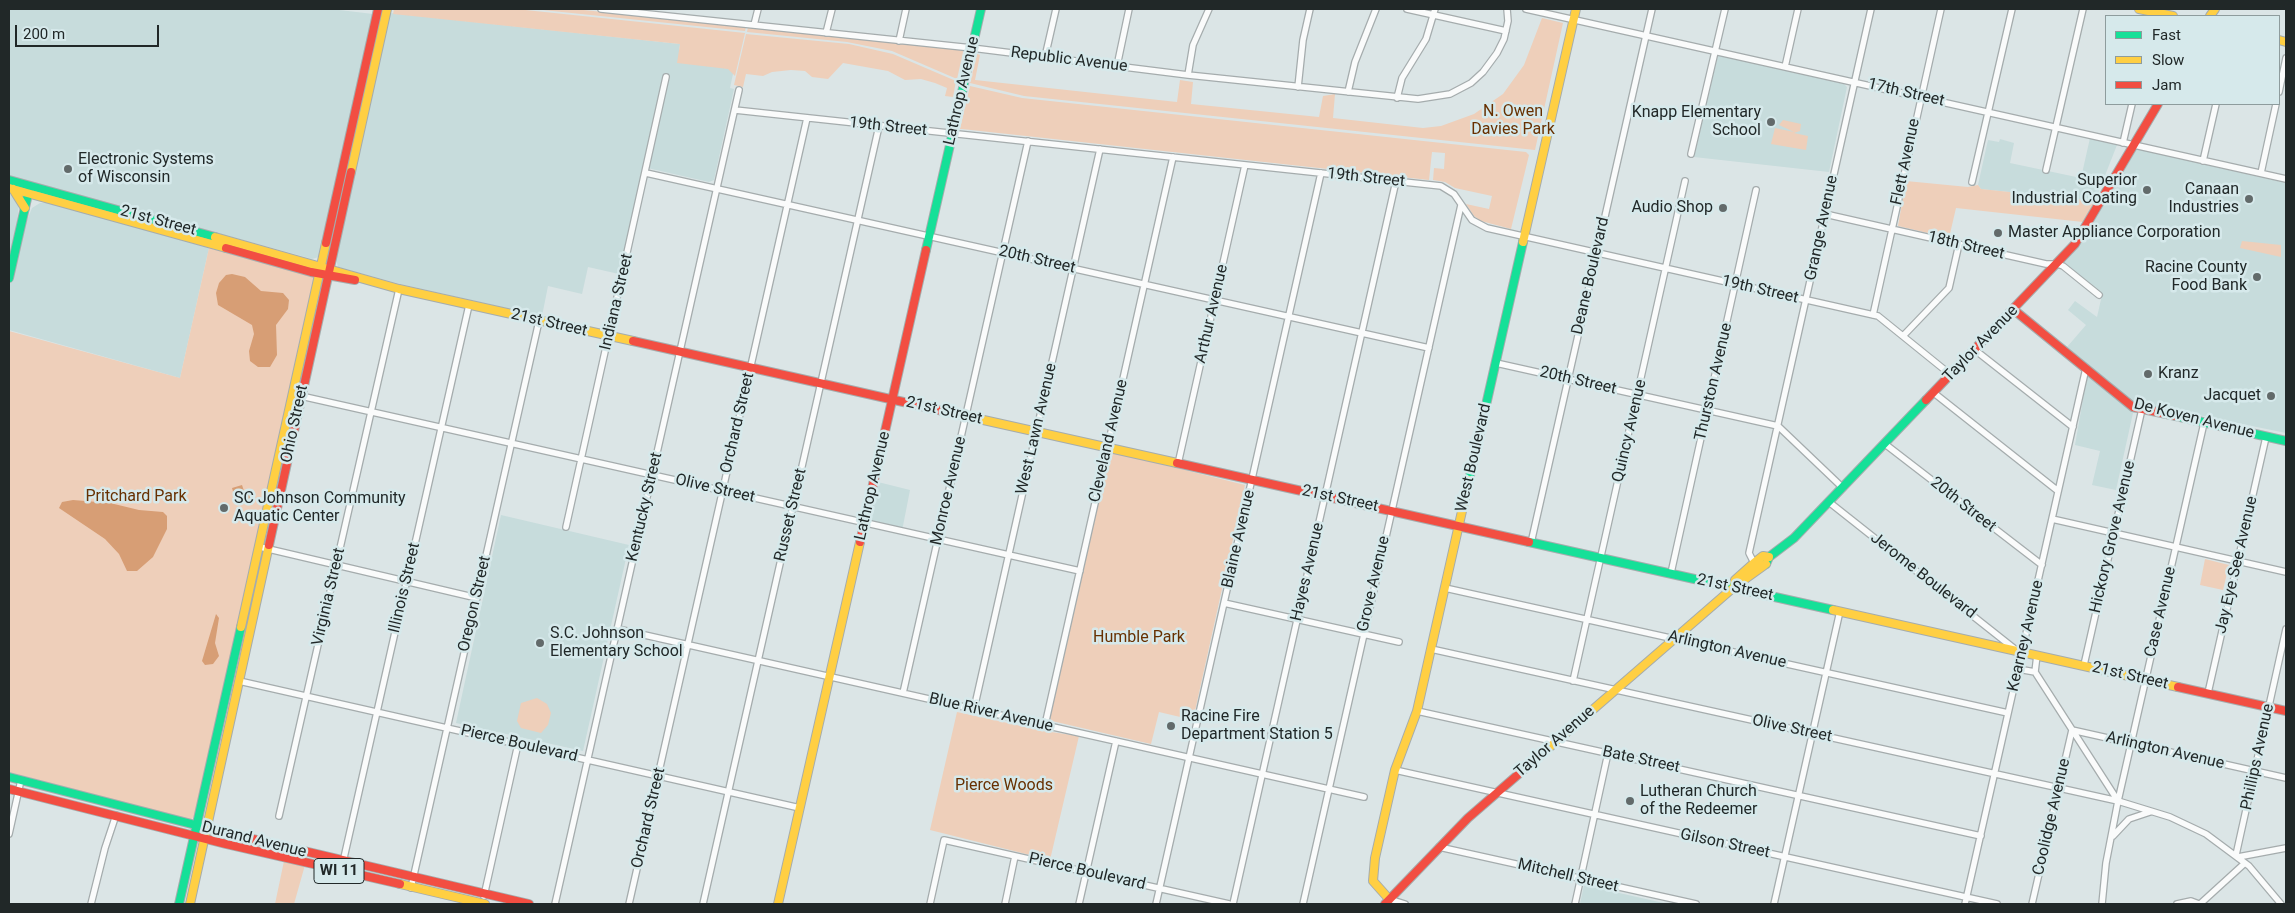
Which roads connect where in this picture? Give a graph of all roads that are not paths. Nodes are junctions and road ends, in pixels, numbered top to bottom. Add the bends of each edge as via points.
1 (378, 9) edge
2 (387, 9) edge
3 (601, 9) edge
4 (608, 9) edge
5 (758, 9) edge
6 (832, 9) edge
7 (906, 9) edge
8 (981, 9) edge
9 (1056, 9) edge
10 (1129, 9) edge
11 (1209, 9) edge
12 (1310, 9) edge
13 (1376, 9) edge
14 (1406, 9) edge
15 (1507, 9) edge
16 (1526, 9) edge
17 (1576, 9) edge
18 (1652, 9) edge
19 (1725, 9) edge
20 (1798, 9) edge
21 (1871, 9) edge
22 (1941, 9) edge
23 (2012, 9) edge
24 (2083, 9) edge
25 (2139, 9) edge
26 (684, 10) dead end
27 (1434, 12) edge
28 (2152, 12) edge
29 (2168, 15) edge
30 (682, 17) junction
31 (1573, 19) junction
32 (754, 25) junction
33 (1506, 31) junction
34 (826, 33) junction
35 (1646, 36) junction
36 (898, 41) junction
37 (972, 48) junction
38 (1715, 51) junction
39 (1045, 57) junction
40 (2286, 58) edge
41 (366, 64) junction
42 (1116, 66) junction
43 (375, 67) junction
44 (1785, 67) junction
45 (1188, 75) junction
46 (666, 76) dead end
47 (1854, 82) junction
48 (1298, 87) junction
49 (2280, 87) edge
50 (739, 90) dead end
51 (1348, 92) junction
52 (1921, 96) junction
53 (1397, 98) junction
54 (2132, 105) edge
55 (2157, 105) edge
56 (2216, 105) edge
57 (2276, 105) edge
58 (735, 110) junction
59 (1988, 111) junction
60 (807, 118) junction
61 (879, 126) junction
62 (2055, 127) junction
63 (953, 134) junction
64 (1028, 142) junction
65 (2123, 143) junction
66 (2134, 145) junction
67 (1100, 149) junction
68 (1691, 154) dead end
69 (346, 155) junction
70 (355, 156) junction
71 (1173, 157) junction
72 (2203, 161) junction
73 (1245, 165) junction
74 (2046, 170) dead end
75 (646, 172) junction
76 (1321, 173) junction
77 (2261, 173) junction
78 (2286, 179) edge
79 (9, 180) edge
80 (1396, 181) junction
81 (1685, 181) dead end
82 (1972, 182) dead end
83 (717, 188) junction
84 (11, 189) edge
85 (29, 190) junction
86 (1756, 190) dead end
87 (42, 198) junction
88 (788, 204) junction
89 (1461, 205) junction
90 (26, 207) junction
91 (1825, 214) junction
92 (858, 220) junction
93 (1891, 229) junction
94 (930, 236) junction
95 (1524, 237) junction
96 (1959, 244) junction
97 (1003, 252) junction
98 (1596, 253) junction
99 (2057, 264) junction
100 (1073, 268) junction
101 (1665, 268) junction
102 (321, 270) junction
103 (330, 272) junction
104 (9, 278) edge
105 (1144, 284) junction
106 (1736, 284) junction
107 (396, 288) junction
108 (2099, 295) dead end
109 (1215, 300) junction
110 (1806, 300) junction
111 (469, 305) junction
112 (2014, 310) junction
113 (1873, 315) junction
114 (1288, 316) junction
115 (539, 321) junction
116 (1362, 333) junction
117 (610, 336) junction
118 (1903, 336) junction
119 (1429, 348) junction
120 (1975, 350) junction
121 (680, 352) junction
122 (1496, 363) junction
123 (751, 368) junction
124 (2086, 368) junction
125 (1951, 376) junction
126 (1568, 379) junction
127 (821, 384) junction
128 (1934, 393) junction
129 (292, 394) junction
130 (1638, 394) junction
131 (301, 396) junction
132 (892, 400) junction
133 (2142, 409) junction
134 (1708, 410) junction
135 (371, 412) junction
136 (966, 416) junction
137 (2204, 423) junction
138 (1778, 426) junction
139 (2073, 427) junction
140 (441, 428) junction
141 (1037, 432) junction
142 (2266, 436) junction
143 (2286, 441) edge
144 (512, 444) junction
145 (1884, 444) junction
146 (1107, 448) junction
147 (582, 460) junction
148 (1178, 464) junction
149 (652, 475) junction
150 (1252, 480) junction
151 (1842, 488) junction
152 (2058, 490) junction
153 (723, 491) junction
154 (1325, 496) junction
155 (1829, 502) junction
156 (793, 507) junction
157 (1391, 510) junction
158 (2052, 519) junction
159 (865, 523) junction
160 (1458, 525) junction
161 (566, 527) dead end
162 (2114, 533) junction
163 (938, 539) junction
164 (1532, 543) junction
165 (260, 547) junction
166 (2176, 547) junction
167 (268, 549) junction
168 (1009, 555) junction
169 (1769, 557) junction
170 (1601, 558) junction
171 (2238, 561) junction
172 (1754, 563) junction
173 (2042, 565) junction
174 (336, 566) junction
175 (1080, 571) junction
176 (2286, 572) edge
177 (1671, 573) junction
178 (406, 582) junction
179 (1734, 587) junction
180 (1445, 588) junction
181 (477, 598) junction
182 (1224, 603) junction
183 (1840, 611) junction
184 (1587, 619) junction
185 (1298, 620) junction
186 (618, 629) junction
187 (2286, 629) edge
188 (1363, 633) junction
189 (1674, 639) junction
190 (1399, 642) dead end
191 (688, 645) junction
192 (1431, 650) junction
193 (2019, 650) junction
194 (2037, 654) junction
195 (758, 661) junction
196 (2084, 665) junction
197 (2018, 669) junction
198 (1826, 672) junction
199 (2035, 672) junction
200 (830, 677) junction
201 (2146, 679) junction
202 (239, 681) junction
203 (1573, 681) junction
204 (1615, 690) junction
205 (903, 693) junction
206 (2208, 693) junction
207 (306, 696) junction
208 (2269, 706) junction
209 (974, 709) junction
210 (1417, 711) junction
211 (2286, 711) edge
212 (377, 712) junction
213 (2008, 713) junction
214 (1045, 725) junction
215 (447, 728) junction
216 (2072, 730) junction
217 (1812, 734) junction
218 (1116, 741) junction
219 (1556, 742) junction
220 (2132, 743) junction
221 (518, 744) junction
222 (1608, 753) junction
223 (1189, 757) junction
224 (588, 760) junction
225 (1395, 770) junction
226 (2255, 771) junction
227 (1263, 774) junction
228 (1995, 774) junction
229 (9, 776) edge
230 (658, 776) junction
231 (2286, 778) edge
232 (21, 780) junction
233 (1328, 788) junction
234 (2058, 788) junction
235 (9, 789) edge
236 (18, 792) junction
237 (729, 792) junction
238 (1496, 793) junction
239 (1798, 795) junction
240 (1364, 796) dead end
241 (2118, 800) junction
242 (118, 807) junction
243 (800, 808) junction
244 (2152, 811) junction
245 (1595, 815) junction
246 (279, 816) dead end
247 (116, 818) junction
248 (196, 826) junction
249 (206, 829) junction
250 (9, 834) edge
251 (1981, 836) junction
252 (2112, 836) junction
253 (194, 837) junction
254 (204, 839) junction
255 (1440, 847) junction
256 (2286, 848) edge
257 (1015, 856) junction
258 (2237, 856) junction
259 (1784, 857) junction
260 (343, 861) junction
261 (2245, 863) junction
262 (341, 871) junction
263 (1086, 872) junction
264 (414, 878) junction
265 (1580, 878) junction
266 (411, 888) junction
267 (1160, 889) junction
268 (484, 894) junction
269 (1967, 897) junction
270 (1387, 902) edge
271 (92, 904) edge
272 (179, 904) edge
273 (190, 904) edge
274 (483, 904) edge
275 (529, 904) edge
276 (555, 904) edge
277 (629, 904) edge
278 (703, 904) edge
279 (778, 904) edge
280 (930, 904) edge
281 (1005, 904) edge
282 (1079, 904) edge
283 (1156, 904) edge
284 (1231, 904) edge
285 (1303, 904) edge
286 (1405, 904) edge
287 (1574, 904) edge
288 (1696, 904) edge
289 (1774, 904) edge
290 (1965, 904) edge
291 (1997, 904) edge
292 (2032, 904) edge
293 (2102, 904) edge
294 (2177, 904) edge
295 (2200, 904) edge
296 (2281, 904) edge

1 - 41 street, Ohio Street
2 - 43 street, Ohio Street
3 - 4 street, Republic Avenue
4 - 30 street, Republic Avenue
5 - 32 street
6 - 34 street
7 - 36 street
8 - 37 street, Lathrop Avenue
9 - 39 street
10 - 42 street
11 - 45 street via 1195,39
12 - 48 street
13 - 51 street via 1355,62
14 - 27 street
15 - 33 street, Republic Avenue
16 - 31 street, 17th Street
17 - 31 street, West Boulevard
18 - 35 street, Deane Boulevard
19 - 38 street
20 - 44 street
21 - 47 street, Grange Avenue
22 - 52 street, Flett Avenue
23 - 59 street
24 - 62 street
25 - 28 street
26 - 30 street
27 - 33 street
27 - 53 street via 1426,39 1402,78
28 - 29 street
30 - 32 street, Republic Avenue
31 - 35 street, 17th Street
31 - 95 street, West Boulevard
32 - 34 street, Republic Avenue
33 - 53 street, Republic Avenue via 1498,53 1464,87 1434,98
34 - 36 street, Republic Avenue
35 - 38 street, 17th Street
35 - 98 street, Deane Boulevard
36 - 37 street, Republic Avenue
37 - 39 street, Republic Avenue
37 - 63 street, Lathrop Avenue
38 - 44 street, 17th Street
38 - 68 street
39 - 42 street, Republic Avenue
40 - 49 street
41 - 43 street
41 - 69 street, Ohio Street
42 - 45 street, Republic Avenue
43 - 70 street, Ohio Street
44 - 47 street, 17th Street
45 - 48 street, Republic Avenue
46 - 75 street, Indiana Street
47 - 52 street, 17th Street
47 - 91 street, Grange Avenue
48 - 51 street, Republic Avenue
50 - 58 street, Kentucky Street
51 - 53 street, Republic Avenue
52 - 59 street, 17th Street
52 - 93 street, Flett Avenue
54 - 65 street
55 - 66 street, Taylor Avenue
56 - 72 street
57 - 77 street
58 - 60 street, 19th Street
58 - 83 street, Kentucky Street
59 - 62 street, 17th Street
59 - 82 street
60 - 61 street, 19th Street
60 - 88 street, Orchard Street
61 - 63 street, 19th Street
61 - 92 street, Russet Street
62 - 65 street, 17th Street
62 - 74 street
63 - 64 street, 19th Street
63 - 94 street, Lathrop Avenue
64 - 67 street, 19th Street
64 - 97 street, Monroe Avenue
65 - 66 street, 17th Street
66 - 72 street, 17th Street
66 - 99 street, Taylor Avenue via 2075,244
67 - 71 street, 19th Street
67 - 100 street, West Lawn Avenue
69 - 70 street
69 - 102 street, Ohio Street
70 - 103 street, Ohio Street
71 - 73 street, 19th Street
71 - 105 street, Cleveland Avenue
72 - 77 street, 17th Street
73 - 76 street, 19th Street
73 - 109 street, Arthur Avenue
75 - 83 street, 20th Street
75 - 117 street, Indiana Street
76 - 80 street, 19th Street
76 - 114 street, Blaine Avenue
77 - 78 street, 17th Street
79 - 85 street, 21st Street
80 - 89 street, 19th Street via 1446,188
80 - 116 street, Hayes Avenue
81 - 101 street, Quincy Avenue
83 - 88 street, 20th Street
83 - 121 street, Kentucky Street
84 - 85 street, 21st Street
84 - 90 street
85 - 87 street, 21st Street
85 - 90 street
85 - 102 street, 21st Street
86 - 106 street, Thurston Avenue
87 - 90 street
87 - 102 street, 21st Street
88 - 92 street, 20th Street
88 - 123 street, Orchard Street
89 - 95 street, 19th Street via 1472,220 1483,226
89 - 119 street, Grove Avenue
90 - 104 street
91 - 93 street, 18th Street
91 - 110 street, Grange Avenue
92 - 94 street, 20th Street
92 - 127 street, Russet Street
93 - 96 street, 18th Street
93 - 113 street, Flett Avenue
94 - 97 street, 20th Street
94 - 132 street, Lathrop Avenue
95 - 98 street, 19th Street
95 - 122 street, West Boulevard
96 - 99 street, 18th Street
96 - 118 street via 1949,288
97 - 100 street, 20th Street
97 - 136 street, Monroe Avenue
98 - 101 street, 19th Street
98 - 126 street, Deane Boulevard
99 - 108 street, 18th Street
99 - 112 street, Taylor Avenue
100 - 105 street, 20th Street
100 - 141 street, West Lawn Avenue
101 - 106 street, 19th Street
101 - 130 street, Quincy Avenue
102 - 103 street, 21st Street
102 - 129 street, Ohio Street
103 - 107 street, 21st Street
103 - 131 street, Ohio Street
105 - 109 street, 20th Street
105 - 146 street, Cleveland Avenue
106 - 110 street, 19th Street
106 - 134 street, Thurston Avenue
107 - 111 street, 21st Street
107 - 135 street, Virginia Street
109 - 114 street, 20th Street
109 - 148 street, Arthur Avenue
110 - 113 street, 19th Street
110 - 138 street, Grange Avenue
111 - 115 street, 21st Street
111 - 140 street, Illinois Street
112 - 120 street, Taylor Avenue
112 - 124 street, De Koven Avenue
113 - 118 street, 19th Street
114 - 116 street, 20th Street
114 - 150 street, Blaine Avenue
115 - 117 street, 21st Street
115 - 144 street, Oregon Street
116 - 119 street, 20th Street
116 - 154 street, Hayes Avenue
117 - 121 street, 21st Street
117 - 147 street, Indiana Street
118 - 125 street, 19th Street
119 - 157 street, Grove Avenue
120 - 125 street, Taylor Avenue
120 - 139 street
121 - 123 street, 21st Street
121 - 149 street, Kentucky Street
122 - 126 street, 20th Street
122 - 160 street, West Boulevard
123 - 127 street, 21st Street
123 - 153 street, Orchard Street
124 - 133 street, De Koven Avenue via 2133,406
124 - 139 street, Kearney Avenue
125 - 128 street, Taylor Avenue
126 - 130 street, 20th Street
126 - 164 street, Deane Boulevard
127 - 132 street, 21st Street
127 - 156 street, Russet Street
128 - 145 street, Taylor Avenue
128 - 152 street
129 - 131 street, Olive Street
129 - 165 street, Ohio Street
130 - 134 street, 20th Street
130 - 170 street, Quincy Avenue
131 - 135 street, Olive Street
131 - 167 street, Ohio Street
132 - 136 street, 21st Street
132 - 159 street, Lathrop Avenue
133 - 137 street, De Koven Avenue
133 - 162 street, Hickory Grove Avenue
134 - 138 street, 20th Street
134 - 177 street, Thurston Avenue
135 - 140 street, Olive Street
135 - 174 street, Virginia Street
136 - 141 street, 21st Street
136 - 163 street, Monroe Avenue
137 - 142 street, De Koven Avenue
137 - 166 street, Case Avenue
138 - 151 street
138 - 172 street, Grange Avenue via 1749,553
139 - 152 street, Kearney Avenue
140 - 144 street, Olive Street
140 - 178 street, Illinois Street
141 - 146 street, 21st Street
141 - 168 street, West Lawn Avenue
142 - 143 street, De Koven Avenue
142 - 171 street, Jay Eye See Avenue
144 - 147 street, Olive Street
144 - 181 street, Oregon Street
145 - 151 street, Taylor Avenue
145 - 173 street, 20th Street
146 - 148 street, 21st Street
146 - 175 street, Cleveland Avenue
147 - 149 street, Olive Street
147 - 161 street, Indiana Street
148 - 150 street, 21st Street
149 - 153 street, Olive Street
149 - 186 street, Kentucky Street
150 - 154 street, 21st Street
150 - 182 street, Blaine Avenue
151 - 155 street, Taylor Avenue
152 - 158 street, Kearney Avenue
153 - 156 street, Olive Street
153 - 191 street, Orchard Street
154 - 157 street, 21st Street
154 - 185 street, Hayes Avenue
155 - 169 street, Taylor Avenue via 1794,538
155 - 193 street, Jerome Boulevard
156 - 159 street, Olive Street
156 - 195 street, Russet Street
157 - 160 street, 21st Street
157 - 188 street, Grove Avenue
158 - 162 street
158 - 173 street, Kearney Avenue
159 - 163 street, Olive Street
159 - 200 street, Lathrop Avenue
160 - 164 street, 21st Street
160 - 180 street, West Boulevard
162 - 166 street
162 - 196 street, Hickory Grove Avenue
163 - 168 street, Olive Street
163 - 205 street, Monroe Avenue
164 - 170 street, 21st Street
165 - 167 street
165 - 248 street, Ohio Street
166 - 171 street
166 - 201 street, Case Avenue
167 - 174 street
167 - 202 street, Ohio Street
168 - 175 street, Olive Street
168 - 209 street, West Lawn Avenue
169 - 172 street, Taylor Avenue via 1763,556
169 - 179 street, Taylor Avenue via 1768,563
170 - 177 street, 21st Street
170 - 184 street, Quincy Avenue
171 - 176 street
171 - 206 street, Jay Eye See Avenue
172 - 179 street, Taylor Avenue via 1736,580
173 - 193 street, Kearney Avenue
174 - 178 street
174 - 207 street, Virginia Street
175 - 214 street, Cleveland Avenue
177 - 179 street, 21st Street
178 - 181 street
178 - 212 street, Illinois Street
179 - 183 street, 21st Street
179 - 189 street, Taylor Avenue
180 - 184 street, Arlington Avenue
180 - 192 street, West Boulevard
181 - 215 street, Oregon Street
182 - 185 street
182 - 223 street, Blaine Avenue
183 - 193 street, 21st Street
183 - 198 street
184 - 189 street, Arlington Avenue
184 - 203 street, Quincy Avenue
185 - 188 street
185 - 227 street, Hayes Avenue
186 - 191 street, Blue River Avenue
186 - 224 street, Kentucky Street
187 - 208 street, Phillips Avenue
188 - 190 street
188 - 233 street, Grove Avenue
189 - 198 street, Arlington Avenue
189 - 204 street, Taylor Avenue
191 - 195 street, Blue River Avenue
191 - 230 street, Orchard Street
192 - 203 street, Olive Street
192 - 210 street, West Boulevard
193 - 194 street, 21st Street
193 - 197 street, Kearney Avenue
194 - 196 street, 21st Street
194 - 199 street
195 - 200 street, Blue River Avenue
195 - 237 street, Russet Street
196 - 201 street, 21st Street
197 - 199 street
197 - 213 street, Kearney Avenue
198 - 213 street, Arlington Avenue
198 - 217 street
199 - 216 street
200 - 205 street, Blue River Avenue
200 - 243 street, Lathrop Avenue
201 - 206 street, 21st Street
201 - 220 street, Case Avenue
202 - 207 street, Pierce Boulevard
202 - 249 street, Ohio Street
203 - 204 street, Olive Street
204 - 217 street, Olive Street
204 - 219 street, Taylor Avenue
205 - 209 street, Blue River Avenue
206 - 208 street, 21st Street
207 - 212 street, Pierce Boulevard
207 - 246 street, Virginia Street
208 - 211 street, 21st Street
208 - 226 street, Phillips Avenue
209 - 214 street, Blue River Avenue
210 - 219 street, Bate Street
210 - 225 street, West Boulevard
212 - 215 street, Pierce Boulevard
212 - 260 street, Illinois Street
213 - 228 street, Kearney Avenue
214 - 218 street, Blue River Avenue
215 - 221 street, Pierce Boulevard
215 - 264 street, Oregon Street
216 - 220 street, Arlington Avenue
216 - 234 street, Coolidge Avenue
216 - 241 street
217 - 228 street, Olive Street
217 - 239 street
218 - 223 street, Blue River Avenue
218 - 263 street
219 - 222 street, Bate Street
219 - 238 street, Taylor Avenue
220 - 226 street, Arlington Avenue
220 - 241 street, Case Avenue
221 - 224 street, Pierce Boulevard
221 - 268 street
222 - 239 street, Bate Street
222 - 245 street
223 - 227 street, Blue River Avenue
223 - 267 street, Blaine Avenue
224 - 230 street, Pierce Boulevard
224 - 276 street, Kentucky Street
225 - 238 street, Gilson Street
225 - 270 street, West Boulevard via 1372,872 1376,886
226 - 231 street, Arlington Avenue
226 - 258 street, Phillips Avenue
227 - 233 street, Blue River Avenue
227 - 284 street, Hayes Avenue
228 - 234 street, Olive Street
228 - 251 street, Kearney Avenue
229 - 232 street, Durand Avenue / WI 11
230 - 237 street, Pierce Boulevard
230 - 277 street, Orchard Street
232 - 236 street
232 - 242 street, Durand Avenue / WI 11
233 - 240 street, Blue River Avenue
233 - 285 street, Grove Avenue
234 - 241 street, Olive Street
234 - 292 street, Coolidge Avenue
235 - 236 street, Durand Avenue / WI 11
236 - 247 street, Durand Avenue / WI 11
236 - 250 street
237 - 243 street, Pierce Boulevard
237 - 278 street, Russet Street
238 - 245 street, Gilson Street
238 - 255 street, Taylor Avenue
239 - 251 street, Bate Street
239 - 259 street
241 - 244 street, Olive Street
241 - 252 street, Case Avenue
242 - 247 street
242 - 248 street, Durand Avenue / WI 11
243 - 279 street, Lathrop Avenue
244 - 252 street via 2128,819
244 - 258 street via 2188,824
245 - 259 street, Gilson Street
245 - 265 street
247 - 253 street, Durand Avenue / WI 11
247 - 271 street via 105,848
248 - 249 street, Durand Avenue / WI 11
248 - 253 street, Ohio Street
249 - 254 street, Ohio Street
249 - 260 street, Durand Avenue / WI 11
251 - 269 street, Kearney Avenue
252 - 293 street, Case Avenue
253 - 254 street, Durand Avenue / WI 11
253 - 272 street, Ohio Street
254 - 262 street, Durand Avenue / WI 11
254 - 273 street, Ohio Street
255 - 265 street, Mitchell Street
255 - 270 street, Taylor Avenue
256 - 258 street
257 - 263 street, Pierce Boulevard
257 - 280 street, Pierce Boulevard via 944,840
257 - 281 street
258 - 261 street
259 - 269 street, Gilson Street
259 - 289 street
260 - 262 street, Illinois Street
260 - 264 street, Durand Avenue / WI 11
261 - 295 street
261 - 296 street
262 - 266 street, Durand Avenue / WI 11
263 - 267 street, Pierce Boulevard
263 - 282 street
264 - 266 street, Oregon Street
264 - 268 street, Durand Avenue / WI 11
265 - 287 street
265 - 288 street, Mitchell Street
266 - 274 street, Durand Avenue / WI 11
267 - 283 street, Blaine Avenue
267 - 284 street, Pierce Boulevard
268 - 274 street
268 - 275 street, Durand Avenue / WI 11
269 - 290 street, Kearney Avenue
269 - 291 street, Gilson Street
270 - 286 street
294 - 295 street via 2190,901

